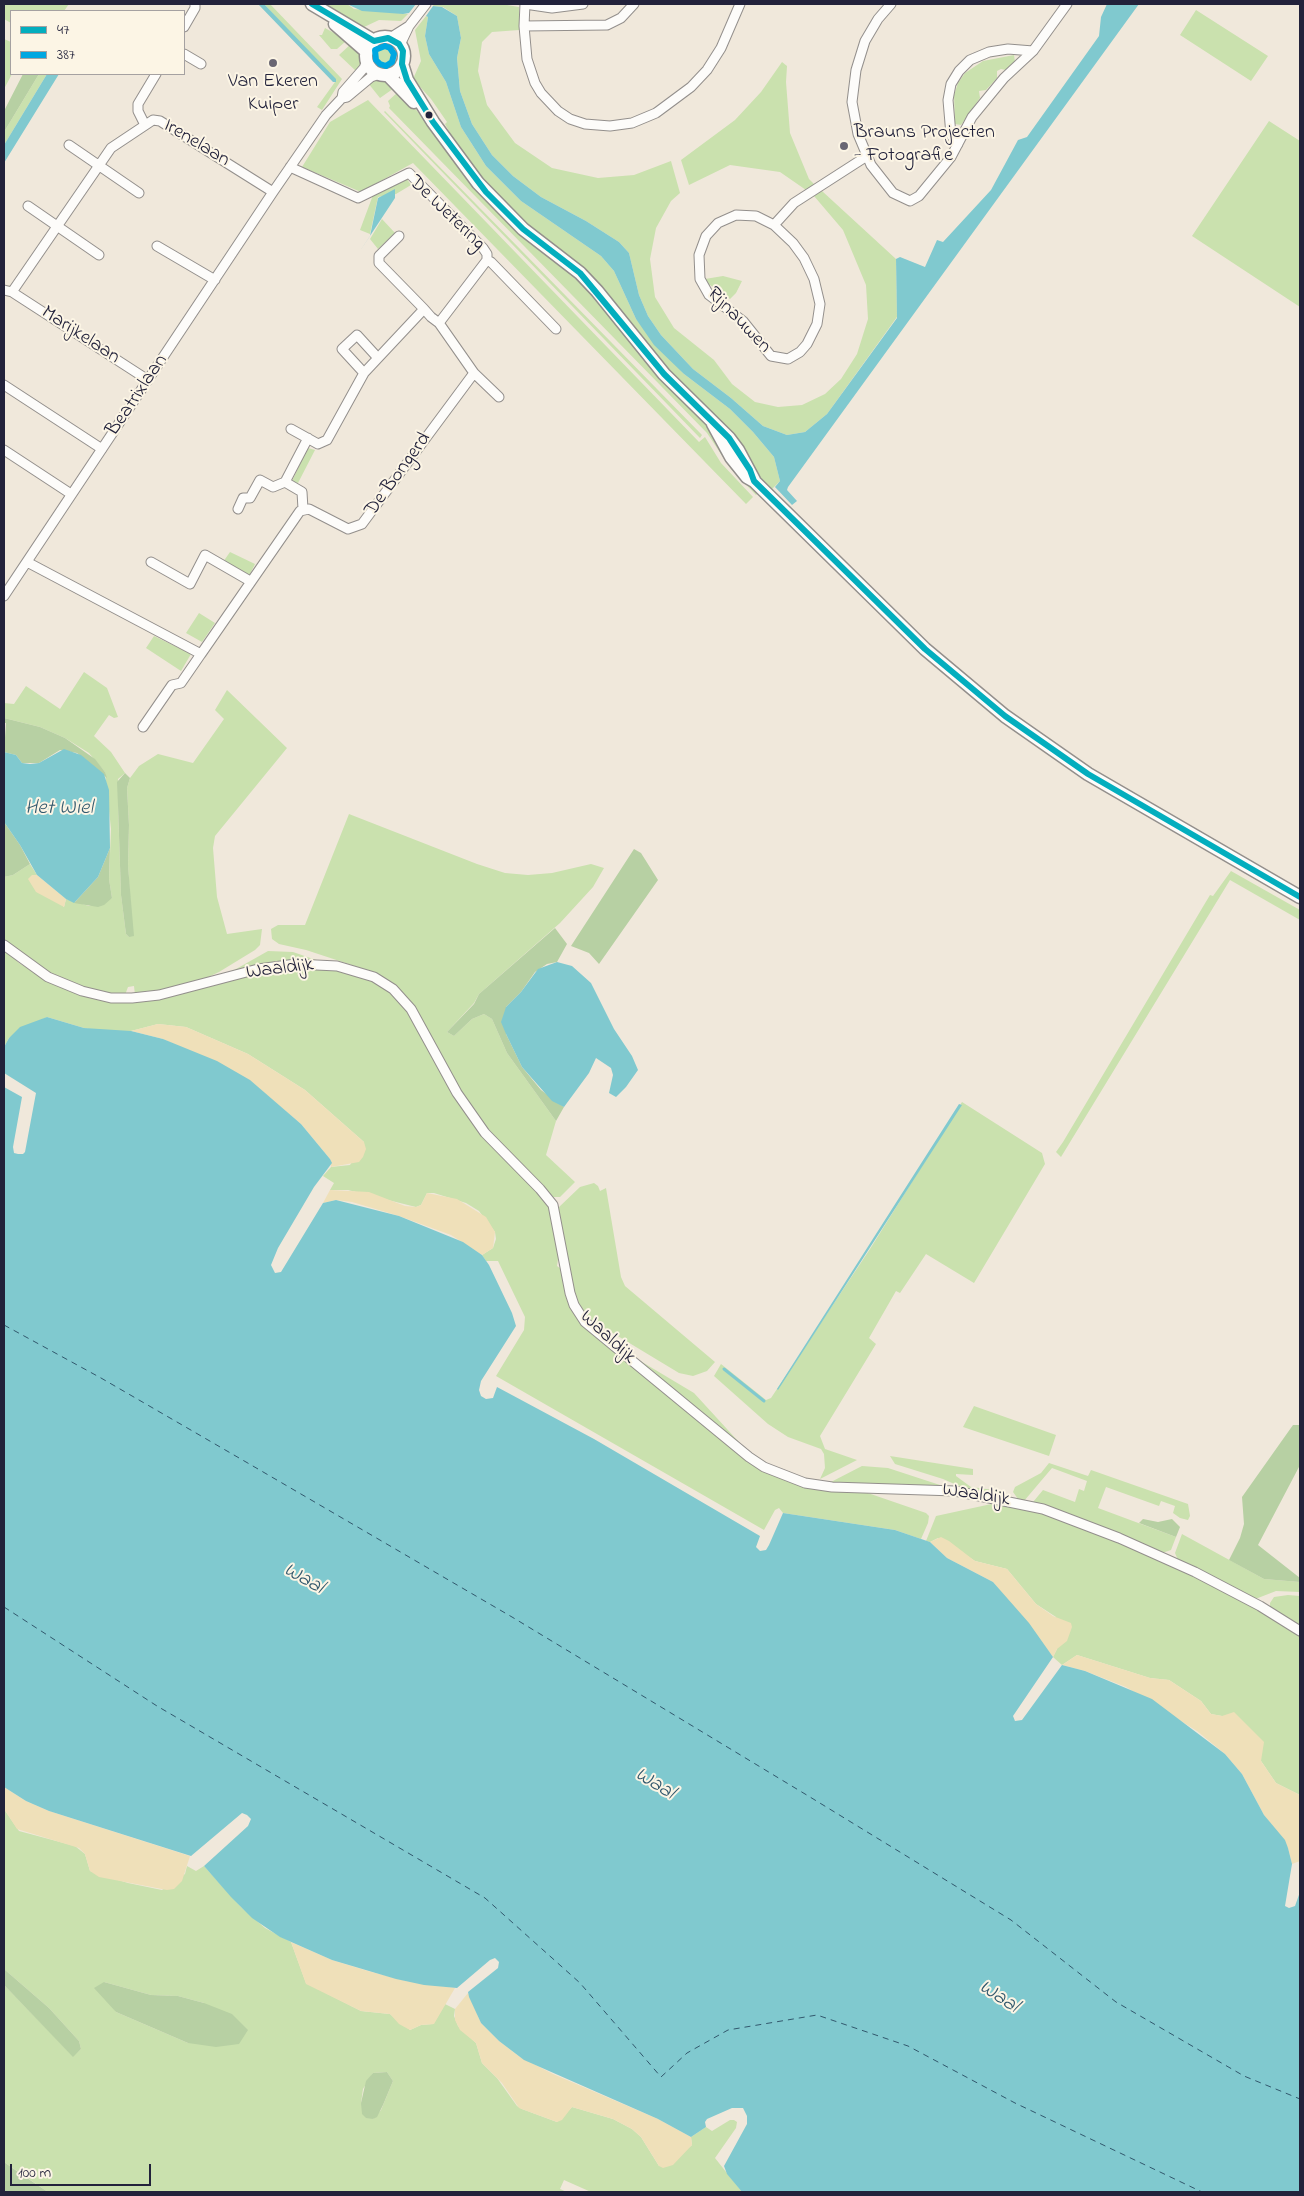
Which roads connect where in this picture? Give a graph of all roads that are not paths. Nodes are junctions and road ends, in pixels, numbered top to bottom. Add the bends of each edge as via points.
1 (195, 4) edge
2 (312, 4) edge
3 (426, 4) edge
4 (525, 4) edge
5 (584, 4) edge
6 (634, 4) edge
7 (740, 4) edge
8 (891, 4) edge
9 (1067, 4) edge
10 (185, 26) edge
11 (524, 26) junction
12 (395, 42) junction
13 (1033, 51) junction
14 (369, 52) junction
15 (185, 55) edge
16 (200, 64) dead end
17 (402, 64) junction
18 (155, 75) edge
19 (384, 75) junction
20 (342, 98) junction
21 (433, 122) junction
22 (145, 125) junction
23 (958, 144) junction
24 (69, 145) dead end
25 (867, 156) junction
26 (99, 166) junction
27 (290, 167) junction
28 (273, 192) junction
29 (139, 194) dead end
30 (28, 206) dead end
31 (774, 225) junction
32 (57, 226) junction
33 (399, 236) dead end
34 (157, 246) dead end
35 (99, 256) dead end
36 (486, 260) junction
37 (214, 280) junction
38 (8, 291) edge
39 (424, 310) junction
40 (439, 322) junction
41 (556, 329) dead end
42 (378, 358) junction
43 (364, 373) junction
44 (474, 373) junction
45 (148, 380) junction
46 (4, 385) edge
47 (499, 397) dead end
48 (291, 429) dead end
49 (308, 438) junction
50 (102, 449) junction
51 (4, 450) edge
52 (285, 482) junction
53 (72, 494) junction
54 (238, 508) dead end
55 (303, 509) junction
56 (26, 562) junction
57 (151, 562) dead end
58 (250, 581) junction
59 (4, 596) edge
60 (201, 654) junction
61 (143, 727) dead end
62 (1300, 897) edge
63 (4, 945) edge
64 (1300, 1631) edge

1 - 10 street
2 - 14 main road
3 - 12 street
4 - 5 street via 552,8
4 - 11 street
6 - 11 street via 621,18 607,25
7 - 11 street via 721,48 692,87 654,114 632,123 610,126 585,124 570,118 549,102 531,73
8 - 25 street via 865,41 854,79 852,102 855,124
9 - 13 street
12 - 14 main road via 380,38
12 - 17 main road via 404,53
13 - 23 street via 988,97 972,117
13 - 23 street via 1008,49 989,52 966,62 955,75 949,90 948,107 951,135
14 - 19 main road via 371,69
14 - 20 street, Beatrixlaan
15 - 16 street
17 - 19 main road via 398,70
17 - 21 main road via 407,80
18 - 22 street via 138,104
19 - 20 street, Beatrixlaan via 372,77
19 - 21 main road
20 - 27 street, Beatrixlaan via 326,115
21 - 62 main road via 492,198 523,229 580,273 597,291 652,361 713,424 739,469 925,649 1005,716 1088,774
22 - 26 street, Irenelaan via 115,145
22 - 28 street, Irenelaan via 153,120 160,121
23 - 25 street via 951,157 910,201 889,189
24 - 26 street
25 - 31 street via 794,203
26 - 29 street
26 - 32 street, Irenelaan
27 - 28 street, Beatrixlaan
27 - 36 street, De Wetering via 358,198 409,173 483,248
28 - 37 street, Beatrixlaan
30 - 32 street
31 - 31 street, Rijnauwen via 746,215 718,223 703,241 698,268 709,295 743,321 771,356 788,359 800,352 810,340 819,314 819,298 804,258
32 - 35 street
32 - 38 street, Irenelaan
33 - 39 street via 379,256 379,263
34 - 37 street
36 - 40 street, De Wetering
36 - 41 street, De Wetering
37 - 45 street, Beatrixlaan
38 - 45 street, Marijkelaan
39 - 40 street
39 - 42 street
40 - 44 street
42 - 43 street
42 - 43 street via 356,335 342,350
43 - 49 street via 327,440 318,444
44 - 47 street
44 - 55 street, De Bongerd via 362,524 348,529
45 - 50 street, Beatrixlaan
46 - 50 street
48 - 49 street
49 - 52 street
50 - 53 street, Beatrixlaan
51 - 53 street
52 - 54 street via 272,487 260,480 250,498 243,498
52 - 55 street via 302,492
53 - 56 street, Beatrixlaan
55 - 58 street
56 - 59 street, Beatrixlaan
56 - 60 street
57 - 58 street via 190,584 205,556
58 - 60 street
60 - 61 street via 181,683 172,685
63 - 64 street, Waaldijk via 48,978 82,992 112,998 159,995 258,969 296,964 337,966 374,977 393,989 411,1009 456,1093 485,1133 553,1205 570,1293 585,1322 749,1457 771,1470 805,1483 832,1487 955,1491 1043,1510 1119,1538 1195,1572

